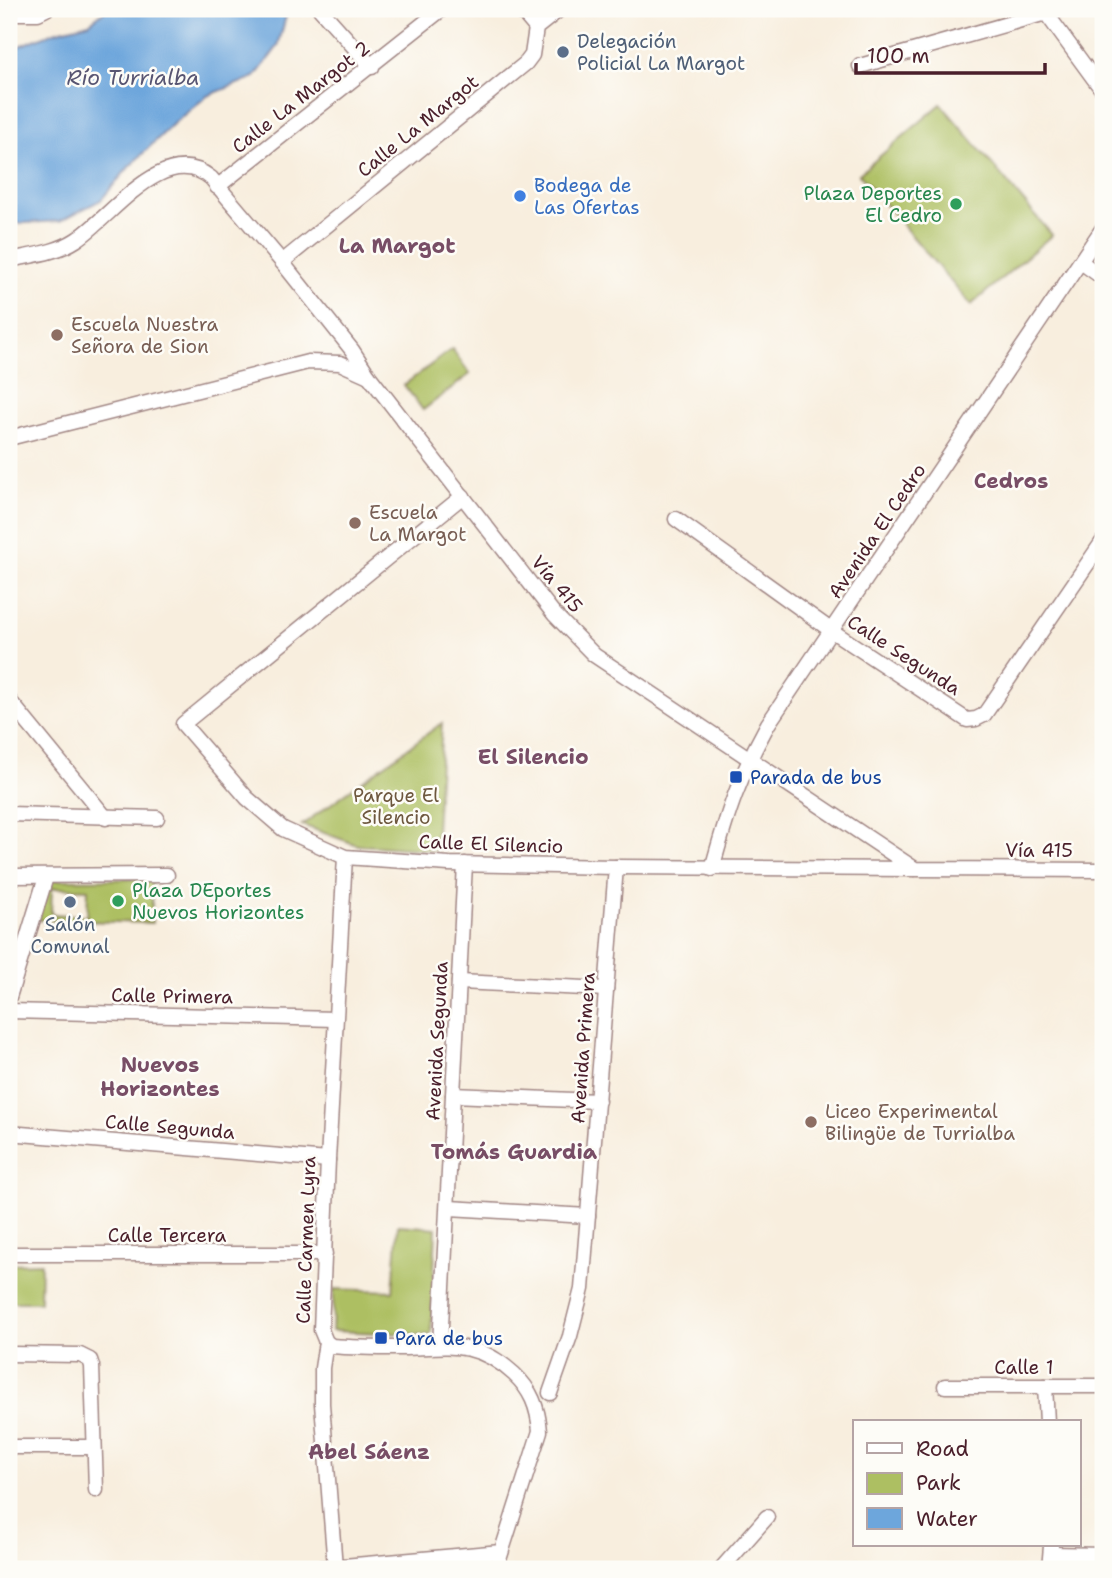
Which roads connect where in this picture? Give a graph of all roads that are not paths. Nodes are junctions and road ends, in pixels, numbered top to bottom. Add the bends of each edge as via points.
1 (46, 9) edge
2 (320, 9) edge
3 (442, 9) edge
4 (520, 9) edge
5 (560, 9) edge
6 (1060, 9) edge
7 (1043, 10) edge
8 (9, 13) edge
9 (536, 28) junction
10 (372, 66) junction
11 (860, 66) dead end
12 (1103, 91) edge
13 (217, 187) junction
14 (1103, 228) edge
15 (9, 260) edge
16 (282, 262) junction
17 (1081, 262) junction
18 (1103, 278) edge
19 (369, 376) junction
20 (9, 438) edge
21 (463, 496) junction
22 (676, 519) dead end
23 (1103, 541) edge
24 (832, 631) junction
25 (9, 700) edge
26 (749, 758) junction
27 (9, 814) edge
28 (106, 818) junction
29 (157, 818) dead end
30 (345, 857) junction
31 (465, 864) junction
32 (616, 867) junction
33 (712, 869) junction
34 (915, 869) junction
35 (1103, 870) edge
36 (167, 875) dead end
37 (9, 876) edge
38 (47, 877) junction
39 (459, 982) junction
40 (606, 989) junction
41 (9, 997) edge
42 (9, 1011) edge
43 (335, 1018) junction
44 (453, 1095) junction
45 (598, 1101) junction
46 (9, 1133) edge
47 (328, 1160) junction
48 (449, 1208) junction
49 (588, 1216) junction
50 (9, 1254) edge
51 (325, 1254) junction
52 (326, 1342) junction
53 (440, 1345) junction
54 (9, 1354) edge
55 (945, 1386) dead end
56 (1045, 1386) junction
57 (1103, 1386) edge
58 (550, 1393) dead end
59 (1046, 1420) edge
60 (9, 1447) edge
61 (93, 1447) junction
62 (96, 1490) dead end
63 (767, 1517) dead end
64 (502, 1552) junction
65 (1103, 1555) edge
66 (1051, 1556) edge
67 (335, 1567) junction
68 (310, 1569) edge
69 (496, 1569) edge
70 (721, 1569) edge

1 - 8 street
2 - 10 street
3 - 10 street, Calle La Margot 2
4 - 9 street
5 - 9 street
6 - 7 street
7 - 11 street
7 - 12 street
9 - 16 street, Calle La Margot via 532,55 526,63
10 - 13 street, Calle La Margot 2
13 - 15 street via 192,166 170,168 131,192 61,249
13 - 16 street
14 - 17 street, Avenida El Cedro
16 - 19 street
17 - 18 street
17 - 24 street, Avenida El Cedro
19 - 20 street, Vía 415 via 340,363 308,362
19 - 21 street, Vía 415
21 - 26 street, Vía 415 via 554,614 594,655
21 - 30 street, Calle El Silencio via 183,724 247,798 283,829
22 - 24 street, Calle Segunda
23 - 24 street, Calle Segunda via 984,715 976,719 967,720
24 - 26 street, Avenida El Cedro
25 - 28 street
26 - 33 street, Avenida El Cedro via 730,803
26 - 34 street, Vía 415
27 - 28 street
28 - 29 street
30 - 31 street, Calle El Silencio
30 - 43 street, Calle Carmen Lyra
31 - 32 street, Calle El Silencio
31 - 39 street, Avenida Segunda
32 - 33 street, Calle El Silencio
32 - 40 street, Avenida Primera
33 - 34 street, Calle El Silencio
34 - 35 street, Vía 415
36 - 38 street
37 - 38 street
38 - 41 street
39 - 40 street
39 - 44 street, Avenida Segunda
40 - 45 street, Avenida Primera
42 - 43 street, Calle Primera
43 - 47 street, Calle Carmen Lyra
44 - 45 street
44 - 48 street, Avenida Segunda
45 - 49 street, Avenida Primera
46 - 47 street, Calle Segunda
47 - 51 street, Calle Carmen Lyra
48 - 49 street
48 - 53 street, Avenida Segunda
49 - 58 street, Avenida Primera via 582,1289
50 - 51 street, Calle Tercera
51 - 52 street, Calle Carmen Lyra via 321,1330
52 - 53 street, Calle Carmen Lyra via 366,1347
52 - 67 street via 322,1404
53 - 64 street, Calle Carmen Lyra via 464,1347 506,1367 524,1383 539,1414 534,1454
54 - 61 street via 80,1355 90,1360
55 - 56 street, Calle 1
56 - 57 street, Calle 1
56 - 59 street
60 - 61 street
61 - 62 street
63 - 70 street
64 - 67 street
64 - 69 street, Calle Carmen Lyra
65 - 66 street
67 - 68 street

